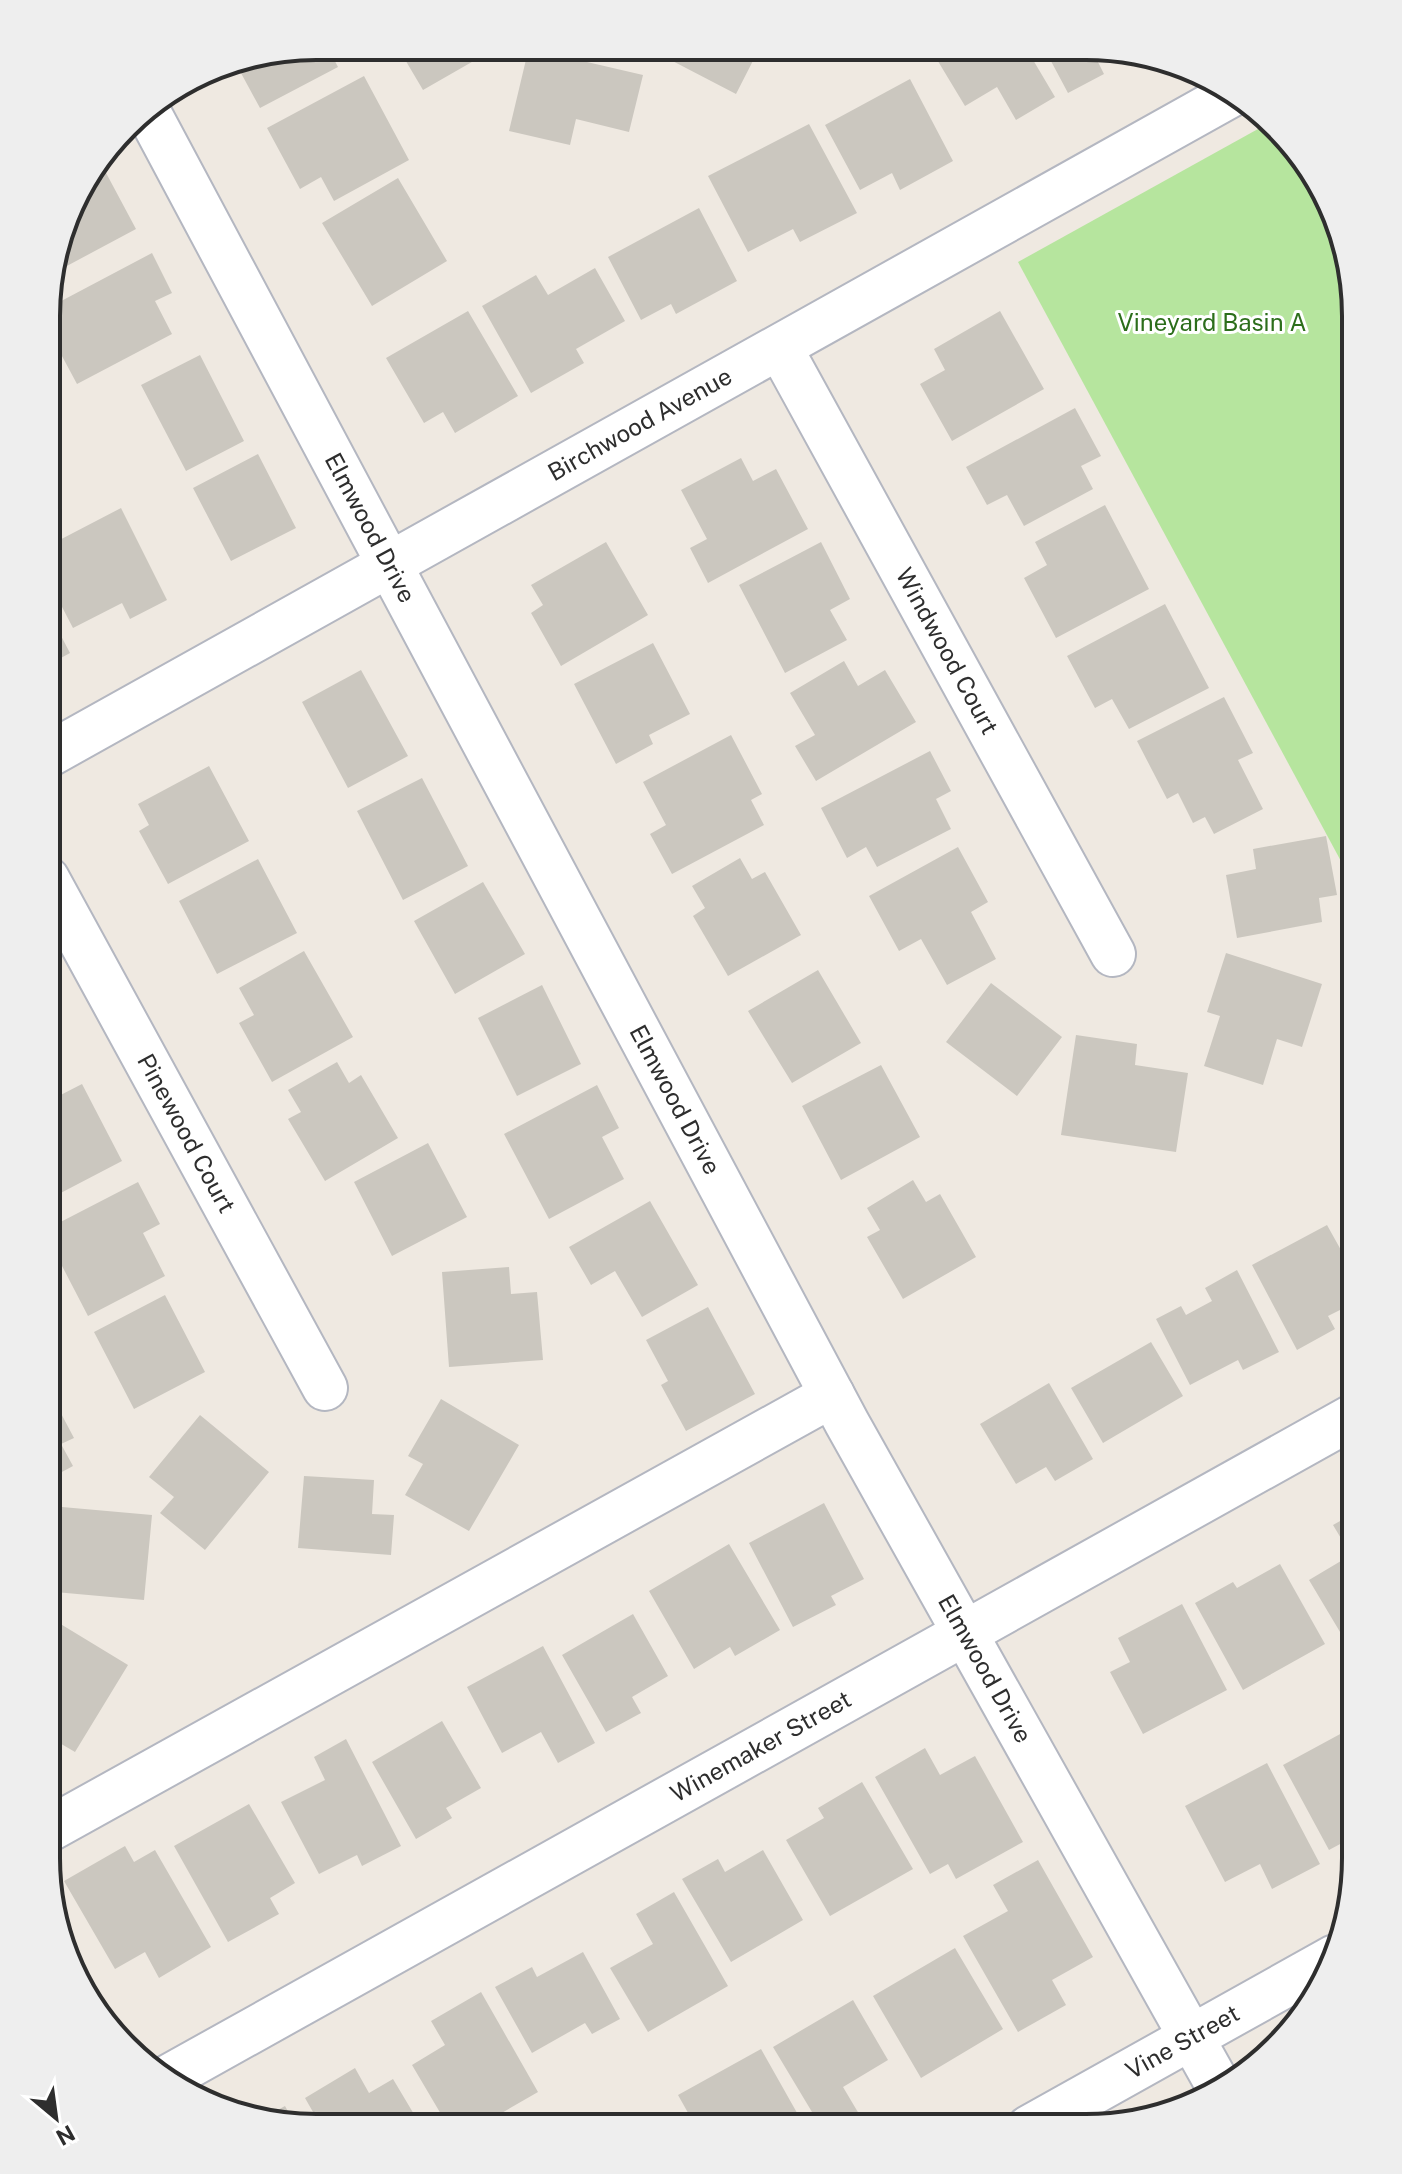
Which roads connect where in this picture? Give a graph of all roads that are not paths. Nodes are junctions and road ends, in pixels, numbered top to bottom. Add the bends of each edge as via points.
1 (1222, 100) edge
2 (152, 120) edge
3 (780, 348) junction
4 (390, 563) junction
5 (60, 748) edge
6 (60, 903) edge
7 (1113, 954) dead end
8 (325, 1388) dead end
9 (832, 1395) junction
10 (1341, 1423) edge
11 (965, 1633) junction
12 (60, 1823) edge
13 (1318, 1967) edge
14 (1191, 2037) junction
15 (177, 2072) edge
16 (1215, 2079) edge
17 (1054, 2114) edge

1 - 3 street, Birchwood Avenue
2 - 4 street, Elmwood Drive
3 - 4 street, Birchwood Avenue
3 - 7 street, Windwood Court
4 - 5 street, Birchwood Avenue
4 - 9 street, Elmwood Drive
6 - 8 street, Pinewood Court
9 - 11 street, Elmwood Drive
9 - 12 street
10 - 11 street, Winemaker Street
11 - 14 street, Elmwood Drive
11 - 15 street, Winemaker Street
13 - 14 street, Vine Street
14 - 16 street, Elmwood Drive
14 - 17 street, Vine Street

